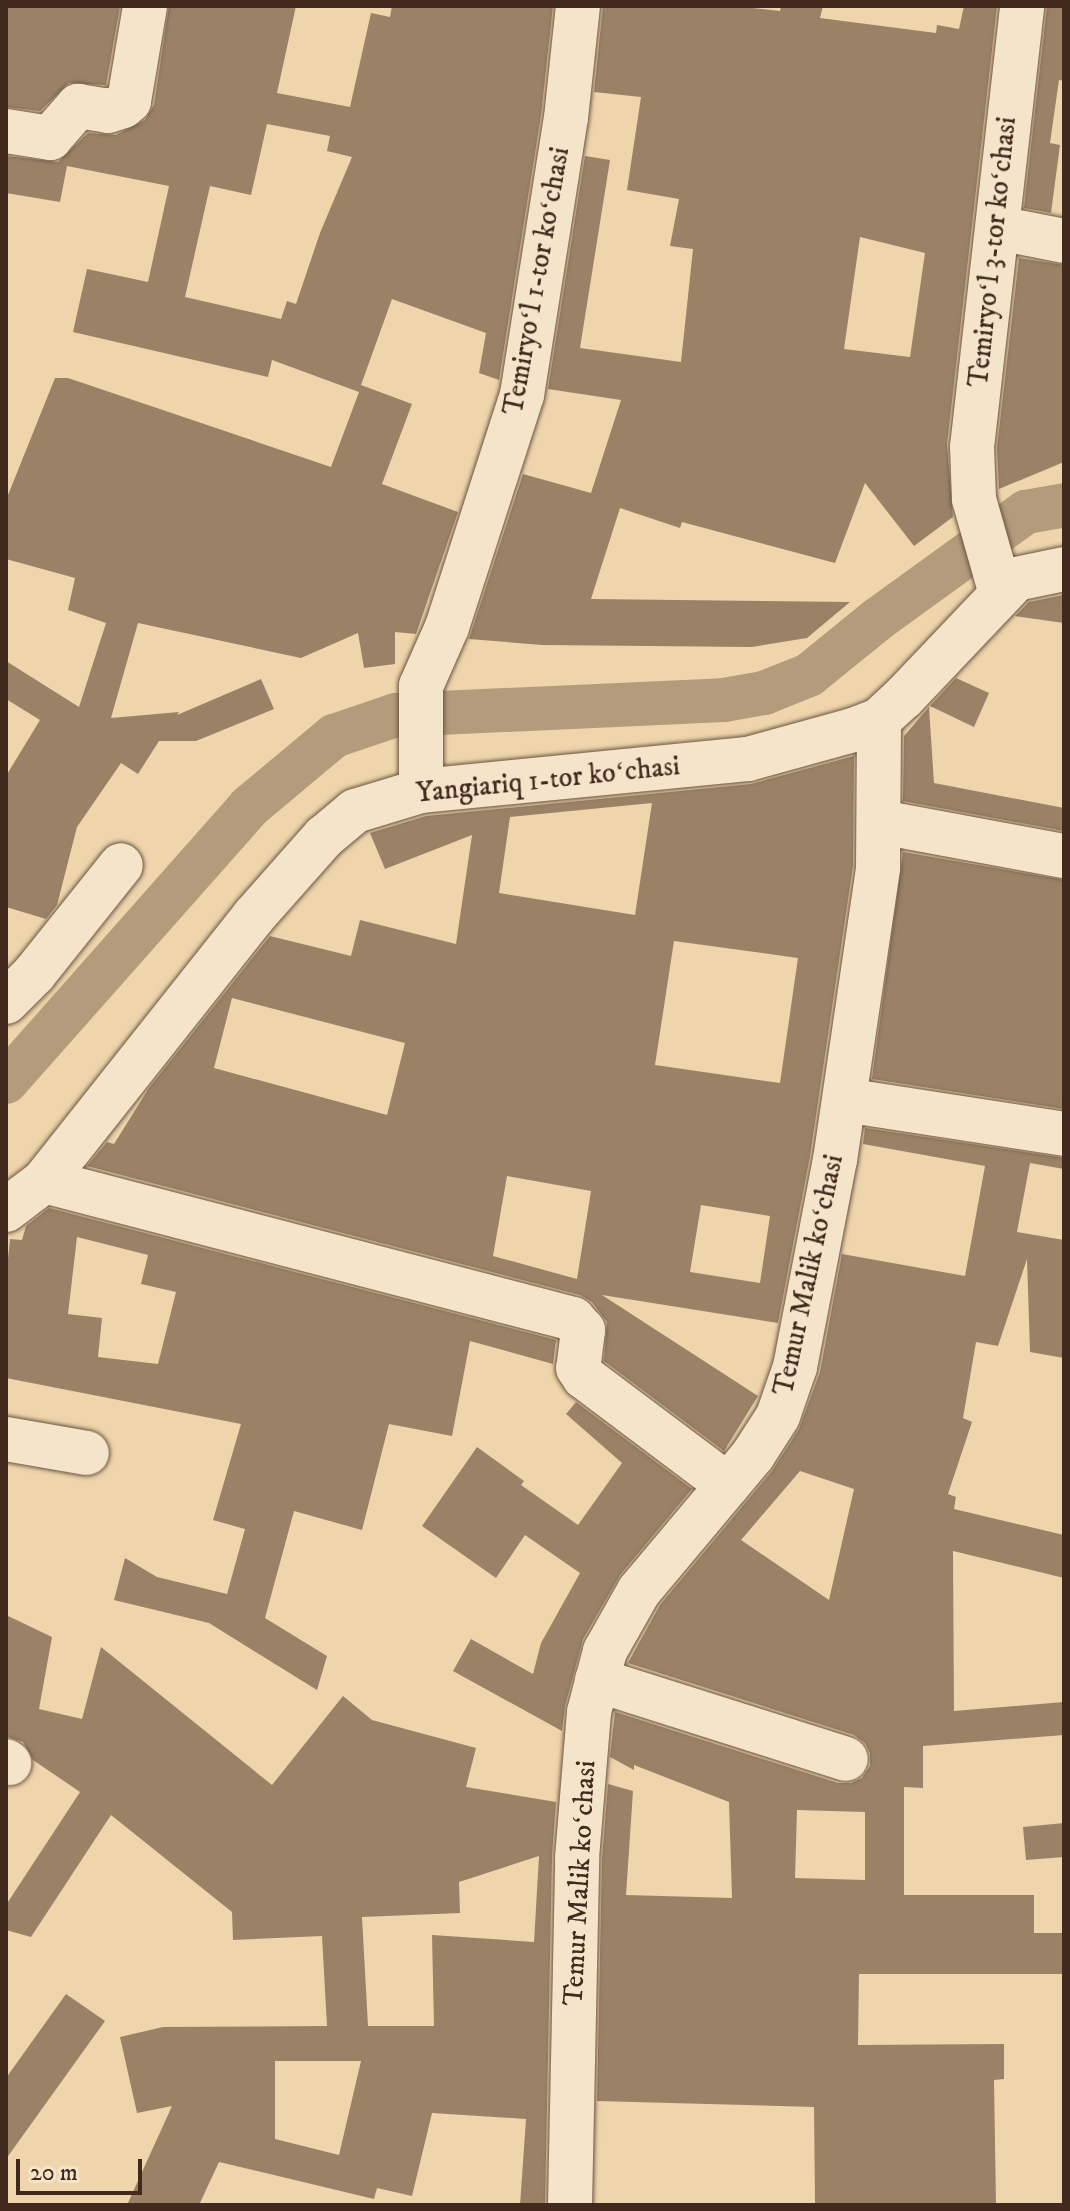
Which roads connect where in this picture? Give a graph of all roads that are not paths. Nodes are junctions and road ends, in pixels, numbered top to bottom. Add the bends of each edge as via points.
1 (145, 6) edge
2 (578, 6) edge
3 (1022, 6) edge
4 (6, 131) edge
5 (998, 228) junction
6 (1064, 241) edge
7 (1064, 569) edge
8 (998, 586) junction
9 (879, 720) junction
10 (422, 776) junction
11 (880, 822) junction
12 (1064, 856) edge
13 (121, 865) dead end
14 (6, 1002) edge
15 (845, 1100) junction
16 (1064, 1134) edge
17 (44, 1181) junction
18 (6, 1210) edge
19 (6, 1439) edge
20 (87, 1453) dead end
21 (728, 1485) junction
22 (597, 1680) junction
23 (846, 1759) dead end
24 (570, 2205) edge

1 - 4 street via 129,101 108,111 78,106 50,138
2 - 10 street, Temiryoʻl 1-tor koʻchasi via 566,118 522,395 447,627 421,686
3 - 5 street, Temiryoʻl 3-tor koʻchasi
5 - 6 street
5 - 8 street, Temiryoʻl 3-tor koʻchasi via 972,447 974,499
7 - 8 street, Yangiariq 1-tor koʻchasi
8 - 9 street, Yangiariq 1-tor koʻchasi via 953,649
9 - 10 street, Yangiariq 1-tor koʻchasi via 748,759
9 - 11 street, Temur Malik koʻchasi
10 - 17 street, Yangiariq 1-tor koʻchasi via 355,811 324,837 254,916
11 - 12 street
11 - 15 street, Temur Malik koʻchasi
13 - 14 street
15 - 16 street
15 - 21 street, Temur Malik koʻchasi via 795,1367 778,1416
17 - 18 street, Yangiariq 1-tor koʻchasi
17 - 21 street via 573,1319 583,1330 578,1368 584,1377
19 - 20 street
21 - 22 street, Temur Malik koʻchasi via 639,1591 605,1651
22 - 23 street
22 - 24 street, Temur Malik koʻchasi via 589,1712 577,1858

